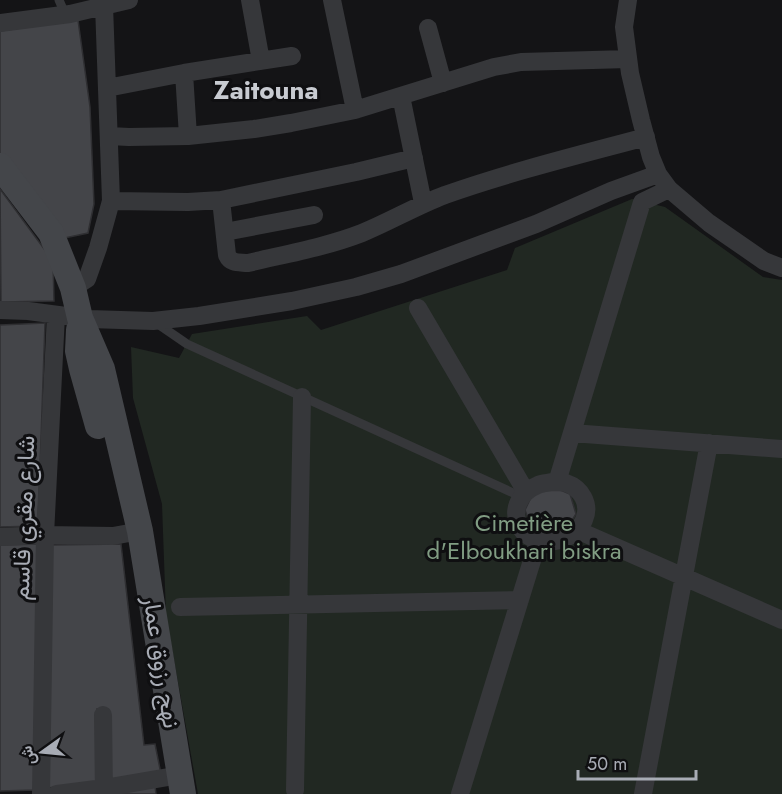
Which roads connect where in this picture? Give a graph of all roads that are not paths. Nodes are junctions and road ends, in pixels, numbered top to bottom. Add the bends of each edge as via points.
1 (129, 0) edge
2 (250, 0) edge
3 (332, 0) edge
4 (628, 0) edge
5 (104, 5) junction
6 (62, 7) edge
7 (0, 23) edge
8 (428, 28) dead end
9 (292, 56) dead end
10 (628, 59) junction
11 (261, 61) junction
12 (184, 73) junction
13 (443, 83) junction
14 (107, 88) junction
15 (401, 96) junction
16 (355, 110) junction
17 (109, 136) junction
18 (188, 136) junction
19 (646, 137) junction
20 (414, 158) junction
21 (0, 166) edge
22 (658, 174) junction
23 (669, 189) junction
24 (221, 200) junction
25 (111, 201) junction
26 (423, 203) junction
27 (314, 215) dead end
28 (225, 232) junction
29 (782, 268) edge
30 (74, 288) junction
31 (418, 308) dead end
32 (0, 310) edge
33 (69, 317) junction
34 (153, 321) junction
35 (302, 397) junction
36 (572, 433) junction
37 (709, 443) junction
38 (782, 449) edge
39 (557, 482) junction
40 (524, 495) junction
41 (577, 530) junction
42 (133, 532) junction
43 (45, 535) junction
44 (0, 537) edge
45 (538, 541) junction
46 (684, 577) junction
47 (520, 600) junction
48 (298, 605) junction
49 (180, 607) dead end
50 (782, 620) edge
51 (103, 715) dead end
52 (175, 785) edge
53 (295, 790) dead end
54 (104, 791) edge
55 (647, 793) edge
56 (41, 794) edge
57 (57, 794) edge
58 (460, 794) edge

1 - 5 street
2 - 11 street
3 - 16 street
4 - 10 street via 624,27
5 - 6 street
5 - 14 street
6 - 7 street
8 - 13 street
9 - 11 street
10 - 13 street via 521,62
10 - 19 street
11 - 12 street
12 - 14 street
12 - 18 street
13 - 15 street
14 - 17 street
15 - 16 street
15 - 20 street
16 - 18 street via 254,129
17 - 18 street
17 - 25 street
19 - 22 street
19 - 26 street
20 - 24 street
20 - 26 street
21 - 30 main road via 51,233
22 - 23 street
22 - 34 street via 401,274 292,301
23 - 29 street via 739,245
23 - 36 street via 642,202
24 - 25 street
24 - 28 street
25 - 30 street via 87,279
26 - 28 street via 337,241 248,262 228,259
27 - 28 street
30 - 33 main road
31 - 40 street
32 - 33 street
33 - 34 street
33 - 42 main road via 120,508
33 - 42 main road via 102,369
33 - 43 street, شارع مقري قاسم
34 - 35 lane via 187,344
35 - 40 lane
35 - 48 street
36 - 37 street
36 - 39 street
37 - 38 street
37 - 46 street
39 - 40 street via 538,485
39 - 41 street via 577,488 584,498 587,509
40 - 45 street via 516,515 519,526
41 - 45 street via 552,542
41 - 46 street
42 - 43 street via 113,536
42 - 52 main road, نهج رزوق عمار
43 - 44 street
43 - 56 street, شارع مقري قاسم
45 - 47 street
46 - 50 street
46 - 55 street
47 - 48 street
47 - 58 street
48 - 49 street
48 - 53 street
51 - 54 street
52 - 54 street
54 - 57 street

